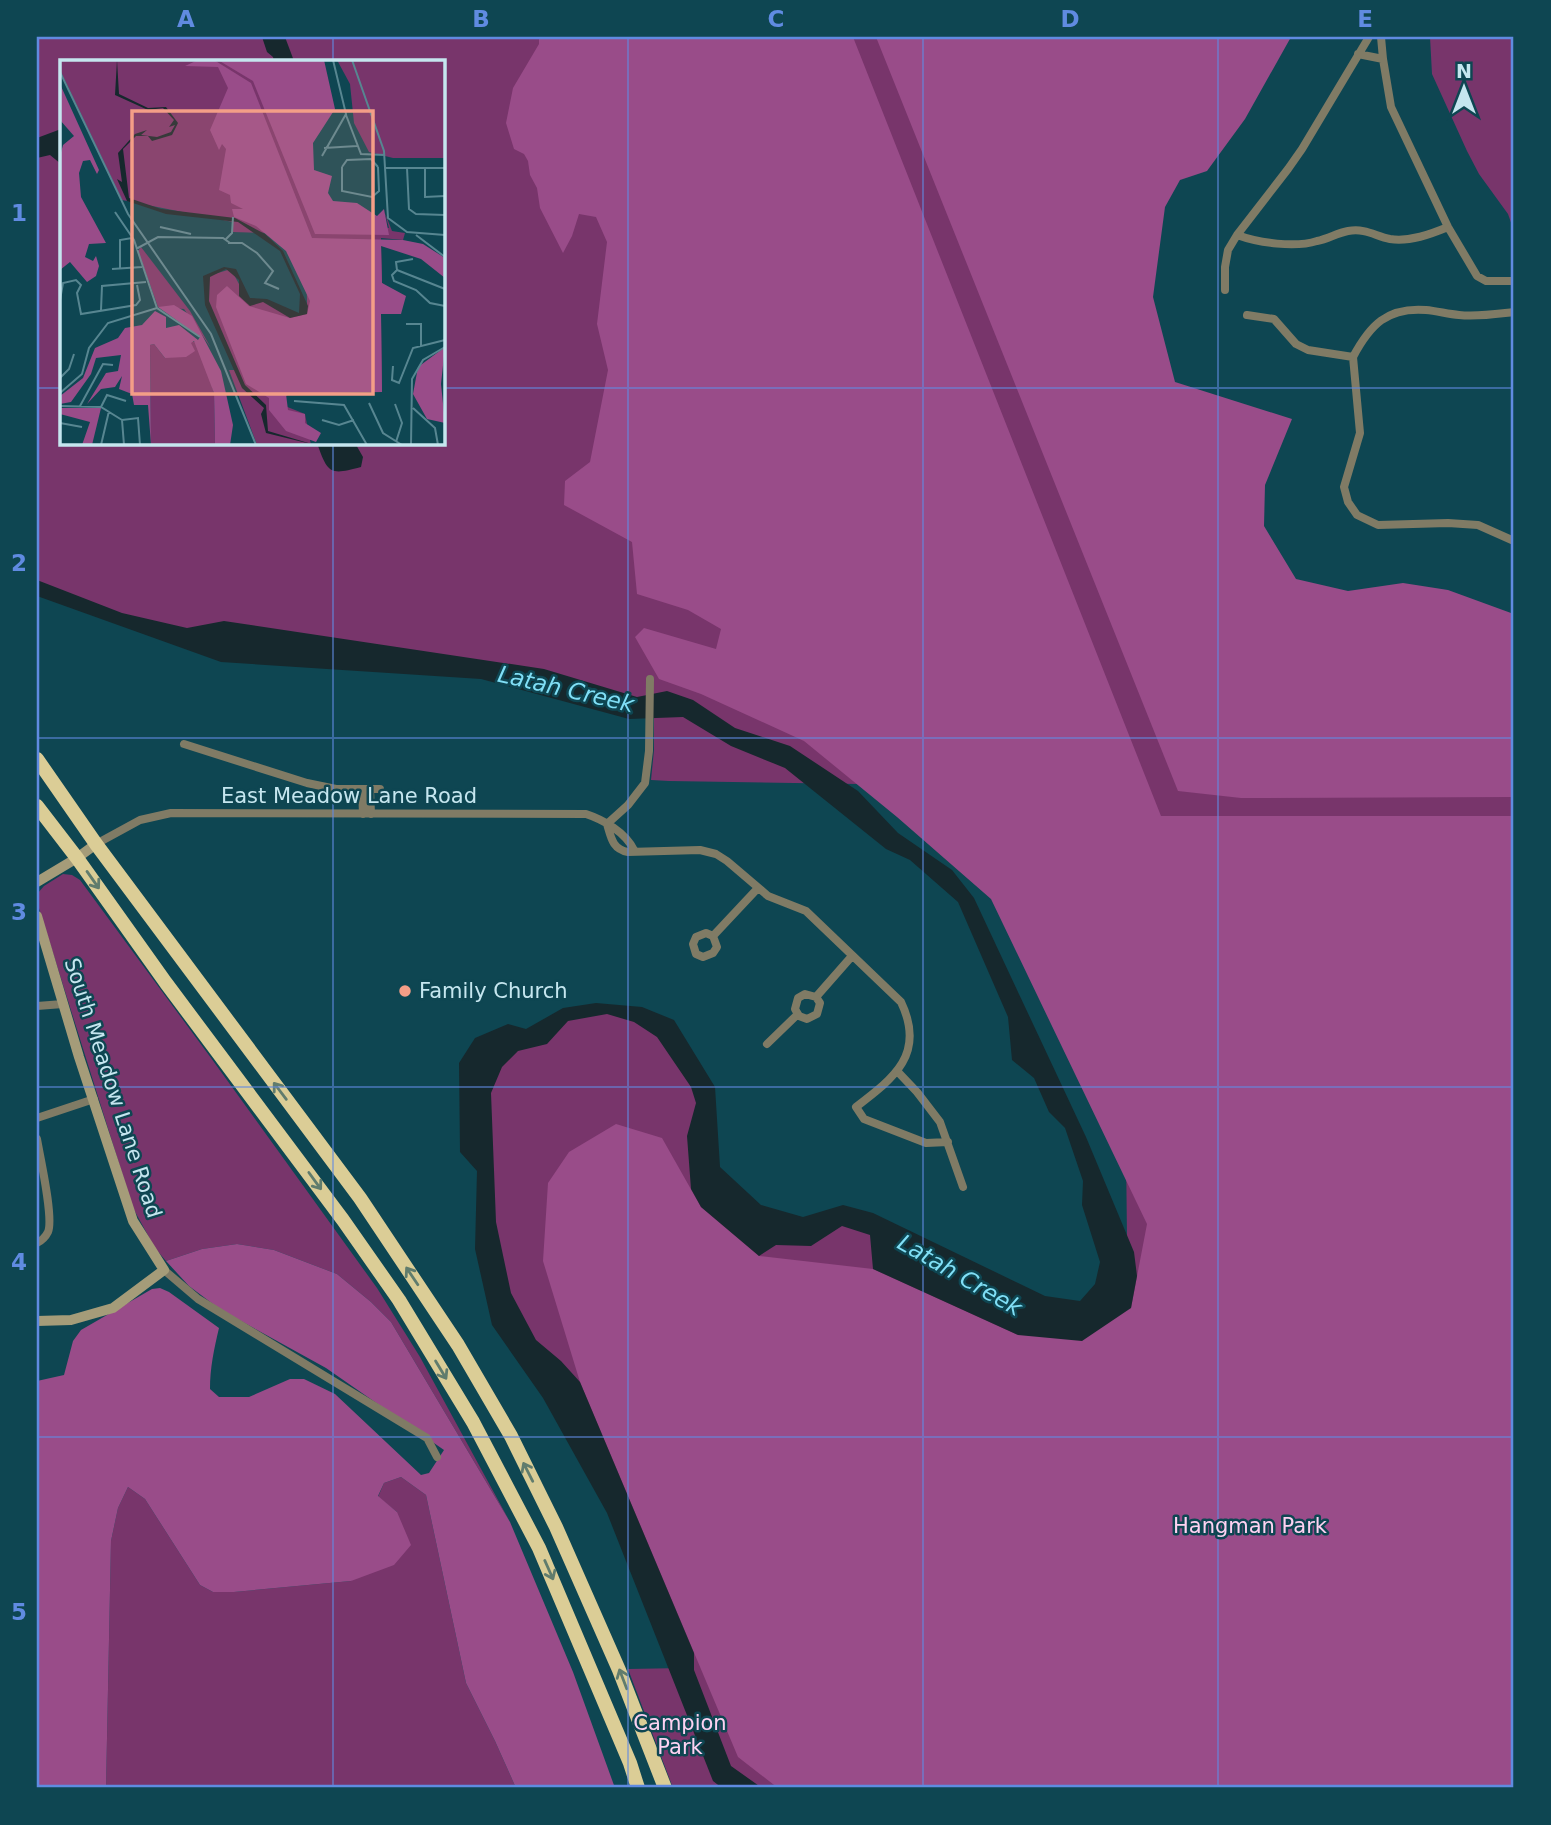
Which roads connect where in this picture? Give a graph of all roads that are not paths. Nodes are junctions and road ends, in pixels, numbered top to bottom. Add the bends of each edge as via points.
1 (1369, 37) edge
2 (1381, 37) edge
3 (1358, 54) junction
4 (1383, 59) junction
5 (1448, 227) junction
6 (1237, 235) junction
7 (1514, 281) edge
8 (1225, 290) dead end
9 (1514, 312) edge
10 (1247, 315) dead end
11 (1353, 357) junction
12 (1514, 541) edge
13 (650, 679) dead end
14 (184, 744) dead end
15 (37, 759) edge
16 (37, 806) edge
17 (367, 814) junction
18 (607, 824) junction
19 (96, 844) junction
20 (77, 858) junction
21 (37, 882) edge
22 (758, 888) junction
23 (37, 916) edge
24 (713, 936) dead end
25 (852, 956) junction
26 (816, 997) junction
27 (64, 1004) junction
28 (37, 1006) edge
29 (798, 1014) junction
30 (767, 1044) dead end
31 (898, 1072) junction
32 (94, 1099) junction
33 (37, 1118) edge
34 (37, 1139) edge
35 (948, 1142) junction
36 (963, 1187) dead end
37 (37, 1243) edge
38 (164, 1270) junction
39 (37, 1321) edge
40 (438, 1457) dead end
41 (638, 1788) edge
42 (665, 1788) edge

1 - 3 street
2 - 4 street
3 - 4 street
3 - 6 street via 1302,149
4 - 5 street via 1391,107
5 - 6 street via 1404,239 1348,231 1302,244 1254,241
5 - 7 street via 1477,276 1486,281
6 - 8 street via 1228,250
9 - 11 street via 1477,316 1409,310 1390,314 1374,326
10 - 11 street via 1274,318 1296,344 1308,350
11 - 12 street via 1360,433 1344,487 1357,515 1378,524 1478,525
13 - 18 street via 645,783
14 - 17 street via 307,783 371,789
15 - 19 highway
16 - 20 highway
17 - 18 street, East Meadow Lane Road via 586,814
17 - 19 street, East Meadow Lane Road via 171,813 140,820
18 - 22 street via 614,845 624,851 708,852 727,861
19 - 20 street
42 -> 19 highway via 556,1527 511,1436 458,1345 360,1198
20 - 21 street
20 -> 41 highway via 359,1243 473,1422 539,1548
22 - 24 street
22 - 25 street via 806,911
23 - 27 street, South Meadow Lane Road
25 - 26 street
25 - 31 street via 901,1002 907,1015 909,1046
26 - 29 street via 798,998
26 - 29 street via 820,1003 817,1014 807,1019
27 - 28 street
27 - 32 street, South Meadow Lane Road
29 - 30 street
31 - 35 street via 940,1122
31 - 35 street via 856,1107 864,1119 926,1143
32 - 33 street
32 - 38 street, South Meadow Lane Road via 133,1221
34 - 37 street via 50,1218 48,1232
35 - 36 street
38 - 39 street via 113,1308 71,1320
38 - 40 street, South Meadow Lane Road via 198,1300 427,1438

